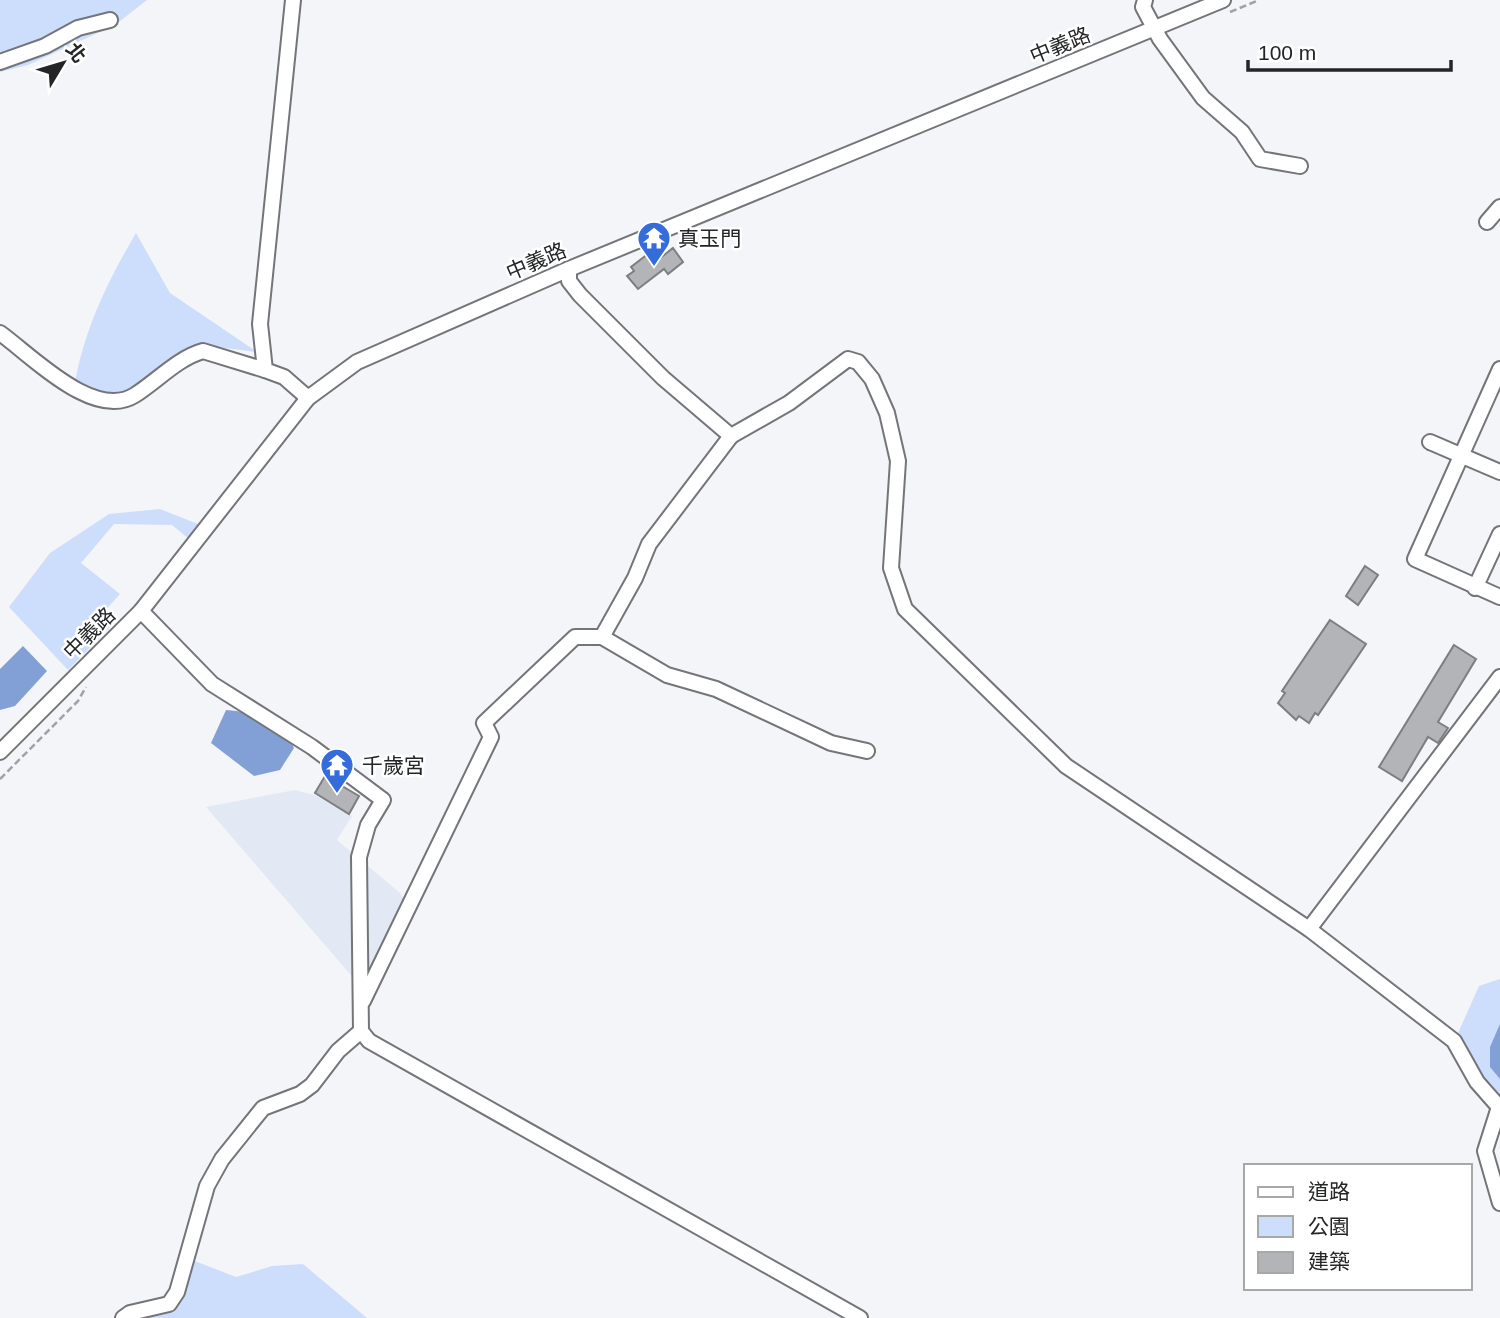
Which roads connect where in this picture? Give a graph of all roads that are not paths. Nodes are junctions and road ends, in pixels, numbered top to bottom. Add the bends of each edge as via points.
1 (293, 0) edge
2 (1145, 0) edge
3 (1223, 0) edge
4 (110, 20) dead end
5 (1154, 29) junction
6 (0, 62) edge
7 (1300, 166) dead end
8 (1500, 207) edge
9 (1487, 222) dead end
10 (569, 269) junction
11 (0, 334) edge
12 (1500, 369) edge
13 (265, 370) junction
14 (308, 398) junction
15 (731, 436) junction
16 (1430, 442) dead end
17 (1462, 455) junction
18 (1500, 472) edge
19 (1500, 534) edge
20 (1475, 588) junction
21 (1500, 597) edge
22 (141, 611) junction
23 (602, 637) junction
24 (1500, 677) edge
25 (867, 751) dead end
26 (0, 752) edge
27 (1309, 929) junction
28 (363, 1001) junction
29 (361, 1031) junction
30 (1500, 1203) edge
31 (123, 1318) edge
32 (860, 1318) edge

1 - 13 street via 260,324
2 - 5 street via 1143,7
3 - 5 street, 中義路
4 - 6 street via 78,28
5 - 7 street via 1203,98 1242,132 1260,159
5 - 10 street, 中義路
8 - 9 street
10 - 14 street, 中義路 via 366,357
10 - 15 street via 569,281 580,295 663,378
11 - 13 street via 74,390 102,400 132,397 203,351
12 - 17 street
13 - 14 street via 284,377
14 - 22 street, 中義路
15 - 23 street via 649,544
15 - 27 street via 789,403 848,359 858,362 872,379 887,414 898,461 891,568 905,609 1066,766
16 - 17 street
17 - 18 street
17 - 20 street via 1415,559
19 - 20 street
20 - 21 street
22 - 26 street, 中義路
22 - 28 street via 212,684 312,747 383,800 368,825 359,857
23 - 25 street via 667,674 716,688 831,743
23 - 28 street via 575,638 484,723 491,737
24 - 27 street
27 - 30 street via 1454,1041 1477,1082 1499,1107 1485,1151
28 - 29 street
29 - 31 street via 338,1051 313,1084 263,1108 250,1121 207,1186 177,1292 169,1304
29 - 32 street via 369,1041

